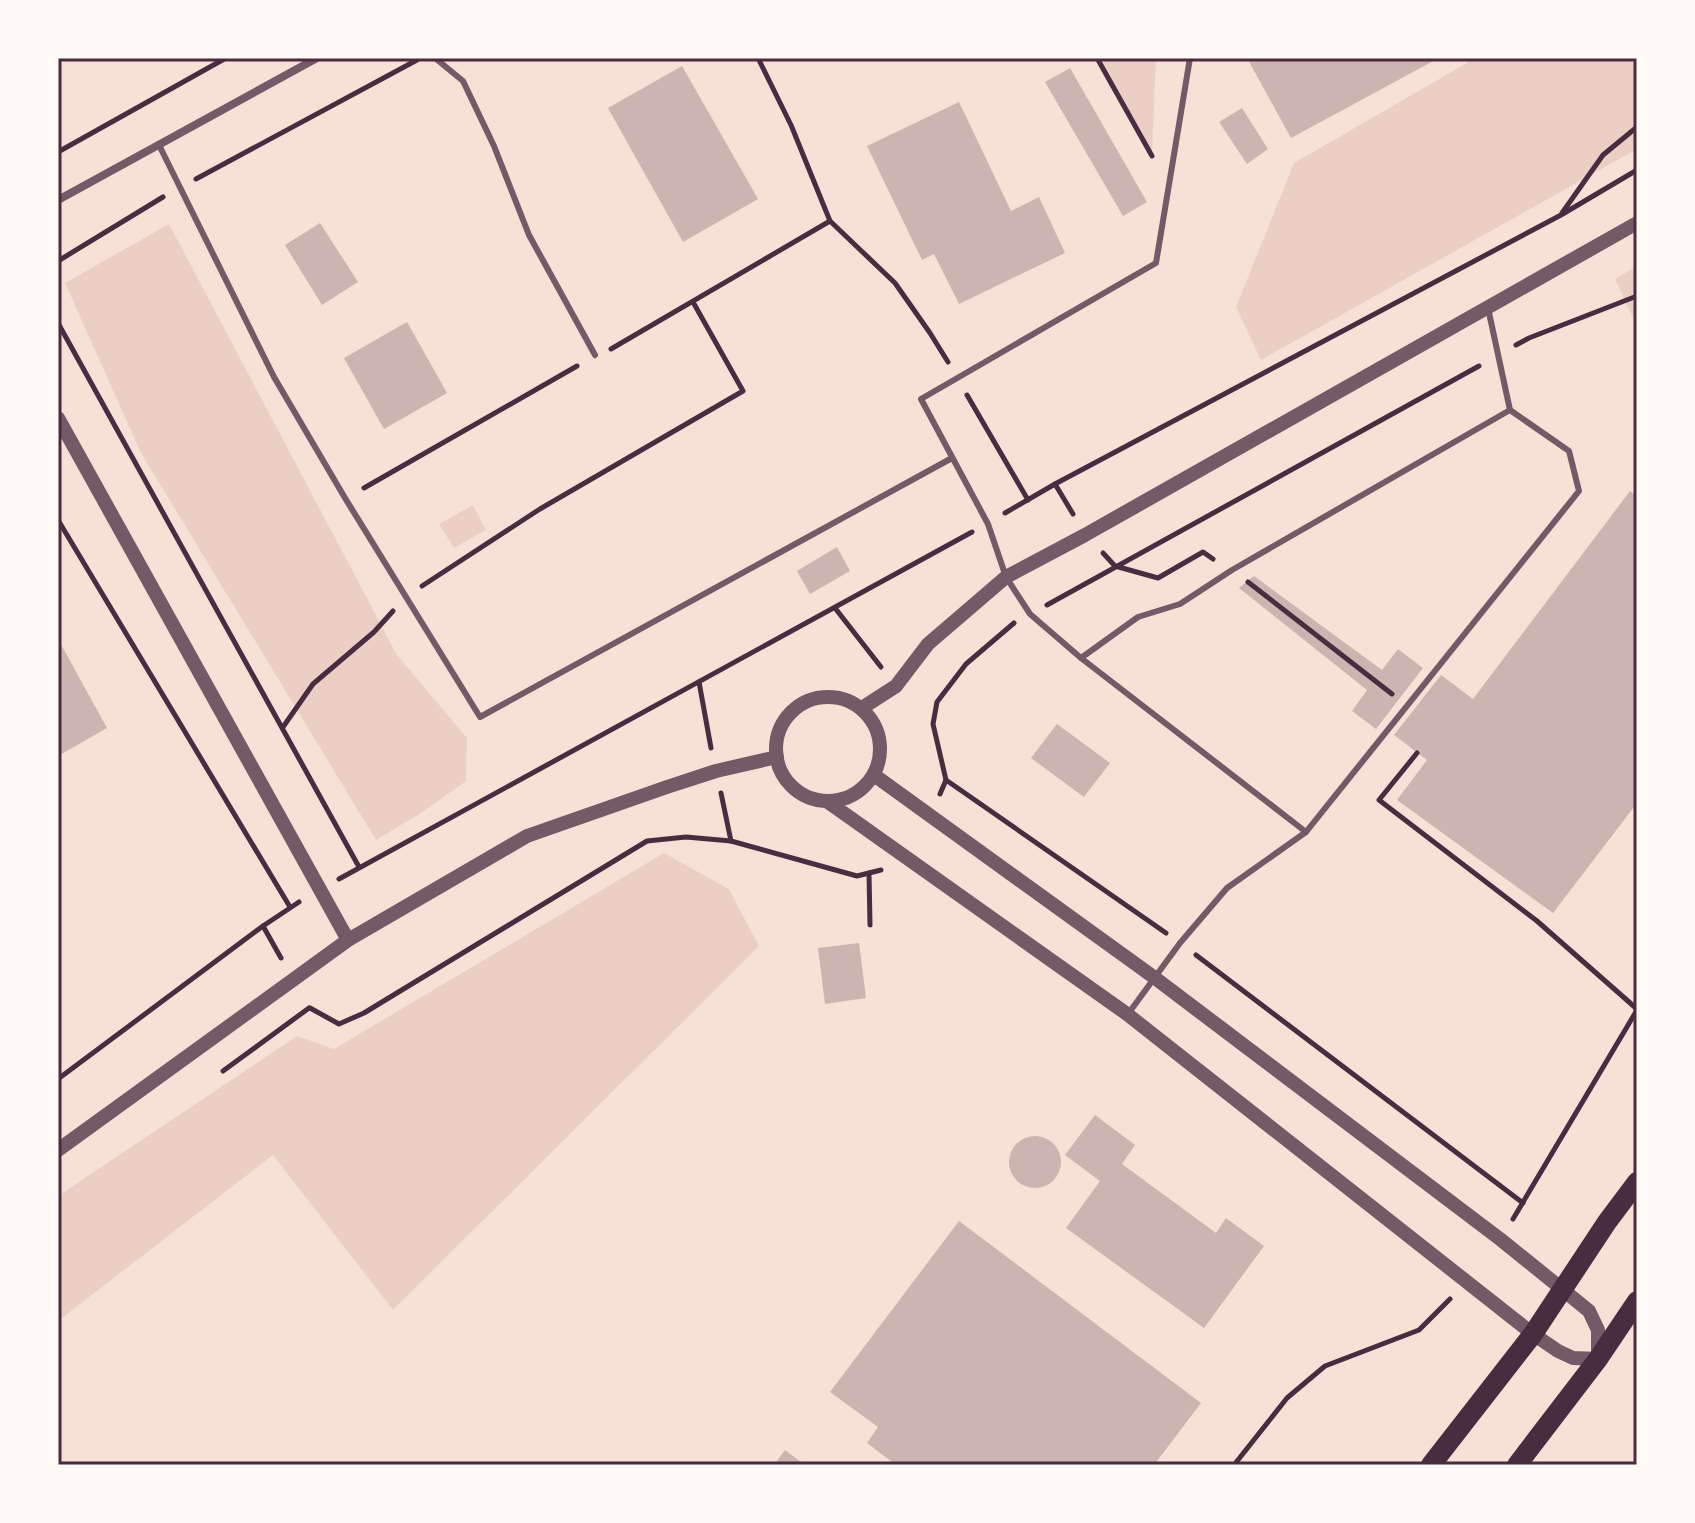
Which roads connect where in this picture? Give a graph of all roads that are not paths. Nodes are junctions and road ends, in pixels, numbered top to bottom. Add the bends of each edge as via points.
1 (317, 58) edge
2 (435, 58) edge
3 (1190, 58) edge
4 (159, 145) junction
5 (58, 200) edge
6 (1637, 223) edge
7 (1488, 308) junction
8 (595, 355) dead end
9 (1510, 410) junction
10 (58, 418) edge
11 (952, 458) junction
12 (1006, 577) junction
13 (1081, 658) junction
14 (862, 708) junction
15 (777, 757) junction
16 (874, 775) junction
17 (828, 802) junction
18 (1306, 832) junction
19 (348, 940) junction
20 (1155, 978) junction
21 (1127, 1014) junction
22 (58, 1150) edge
23 (1637, 1182) edge
24 (1562, 1289) junction
25 (1637, 1301) edge
26 (1533, 1334) junction
27 (1598, 1359) junction
28 (1431, 1465) edge
29 (1517, 1465) edge

1 - 4 street
2 - 8 lane via 463,81 529,235
3 - 11 lane via 1156,263 921,399
4 - 5 street
4 - 11 lane via 274,377 480,717
6 - 7 street
7 - 9 lane
7 - 12 street
9 - 13 lane via 1180,604 1138,617
9 - 18 lane via 1569,451 1579,491
10 - 19 street
11 - 12 lane via 988,524
12 - 13 lane via 1030,614
12 - 14 street via 928,644 896,686
13 - 18 lane
14 - 15 street via 829,696 795,708 783,722
14 - 16 street via 880,739
15 - 17 street via 794,788
15 - 19 street via 716,771 527,836
16 - 17 street via 854,794
16 - 20 street
17 - 21 street
18 - 20 lane via 1227,888
19 - 22 street
20 - 21 lane
20 - 24 street
21 - 26 street
23 - 24 main road
24 - 26 main road
24 - 27 street via 1589,1311 1598,1330
25 - 27 main road
26 - 27 street via 1573,1358
26 - 28 main road
27 - 29 main road

